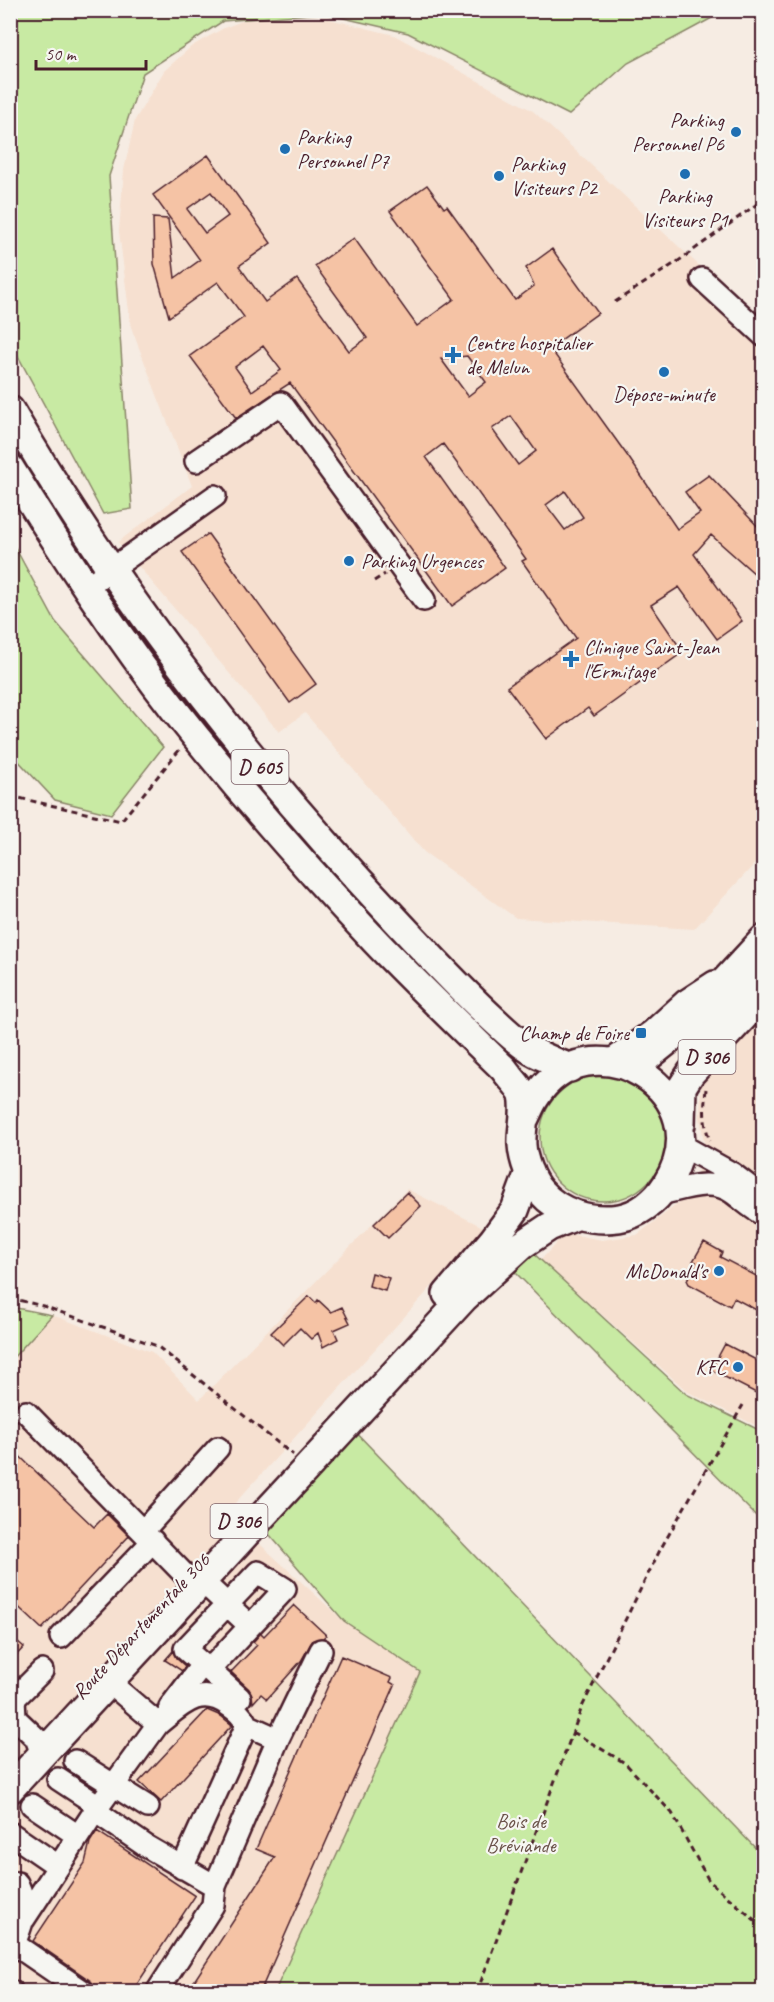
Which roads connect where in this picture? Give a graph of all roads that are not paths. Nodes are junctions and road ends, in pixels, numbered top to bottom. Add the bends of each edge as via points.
1 (702, 279) dead end
2 (764, 336) edge
3 (10, 410) edge
4 (196, 461) dead end
5 (10, 468) edge
6 (215, 496) dead end
7 (112, 570) junction
8 (86, 587) junction
9 (424, 600) dead end
10 (764, 939) edge
11 (752, 964) edge
12 (764, 995) edge
13 (692, 1042) dead end
14 (622, 1065) junction
15 (570, 1068) junction
16 (525, 1118) junction
17 (681, 1138) junction
18 (529, 1172) junction
19 (660, 1194) junction
20 (764, 1198) edge
21 (764, 1215) edge
22 (576, 1216) junction
23 (471, 1280) junction
24 (26, 1412) dead end
25 (218, 1448) dead end
26 (148, 1536) junction
27 (194, 1579) junction
28 (228, 1605) junction
29 (250, 1626) junction
30 (61, 1637) dead end
31 (321, 1650) dead end
32 (205, 1667) junction
33 (42, 1671) dead end
34 (109, 1682) junction
35 (240, 1698) dead end
36 (13, 1719) edge
37 (158, 1724) junction
38 (248, 1725) junction
39 (278, 1739) junction
40 (39, 1746) junction
41 (75, 1761) dead end
42 (10, 1766) edge
43 (58, 1779) dead end
44 (114, 1786) junction
45 (10, 1789) edge
46 (32, 1805) dead end
47 (148, 1807) dead end
48 (97, 1809) junction
49 (10, 1833) edge
50 (78, 1836) junction
51 (182, 1868) junction
52 (53, 1873) junction
53 (14, 1881) edge
54 (215, 1886) junction
55 (18, 1925) edge
56 (84, 1992) edge
57 (158, 1992) edge

1 - 2 street
3 - 7 main road, D 605
4 - 9 street via 280,403
5 - 8 main road, D 605
6 - 7 street
7 - 8 street
7 - 15 main road, D 605 via 216,714 348,869 472,1000 533,1052
8 - 16 main road, D 605 via 140,664 244,795 376,941 504,1070 522,1093
10 - 11 main road, D 306
11 - 13 street
11 - 14 main road, D 306 via 675,1035
12 - 17 main road, D 306 via 682,1087
14 - 15 main road via 589,1062
14 - 17 main road via 657,1083 673,1105
15 - 16 main road via 550,1080 535,1097
16 - 18 main road via 522,1145
17 - 19 main road via 675,1171
17 - 20 street
18 - 22 main road via 540,1191
18 - 23 main road, D 306 via 515,1210
19 - 21 street via 717,1185
19 - 22 main road via 643,1208 622,1217 599,1220
22 - 23 main road, D 306 via 549,1227
23 - 27 main road, Route Départementale 306 / D 306
23 - 27 main road, Route Départementale 306 / D 306 via 430,1314
24 - 26 street
25 - 26 street
26 - 27 street
26 - 30 street
27 - 28 street
27 - 34 main road, Route Départementale 306 / D 306 via 136,1654
27 - 40 main road, Route Départementale 306 / D 306
28 - 29 street
28 - 29 street via 258,1572 285,1589
28 - 32 street via 185,1649
29 - 32 street
31 - 39 street
32 - 35 street
32 - 37 street
33 - 36 street via 14,1699
34 - 37 street
34 - 40 main road, D 306
36 - 40 street
37 - 38 street via 193,1698 209,1695 241,1714
37 - 44 street
38 - 39 street
38 - 51 street
39 - 54 street
40 - 42 main road, Route Départementale 306 / D 306
40 - 45 main road, D 306
41 - 44 street
43 - 48 street
44 - 47 street
44 - 48 street
46 - 50 street
48 - 50 street
48 - 51 street
49 - 52 street
50 - 52 street
51 - 54 street
52 - 53 street via 39,1884
52 - 55 street
53 - 55 street via 25,1905
54 - 57 street via 213,1905
55 - 56 street via 14,1944

